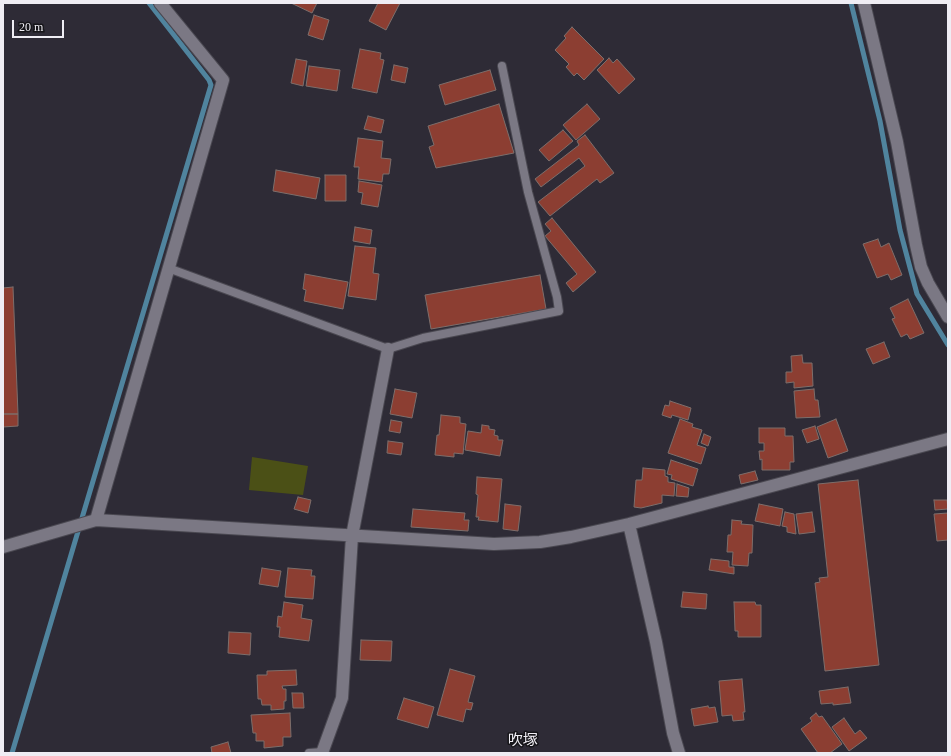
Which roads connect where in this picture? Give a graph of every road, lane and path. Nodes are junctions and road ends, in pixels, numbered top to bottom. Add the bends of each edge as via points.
1 (160, 3) edge
2 (864, 3) edge
3 (502, 66) dead end
4 (168, 268) junction
5 (948, 317) edge
6 (388, 349) junction
7 (948, 439) edge
8 (96, 520) junction
9 (629, 524) junction
10 (352, 536) junction
11 (3, 547) edge
12 (309, 753) edge
13 (322, 753) edge
14 (679, 753) edge

1 - 4 street via 223,80
2 - 5 street via 897,142 921,267
3 - 6 lane via 528,192 559,311 423,338
4 - 6 lane
4 - 8 street
6 - 10 street
7 - 9 street
8 - 10 street
8 - 11 street
9 - 10 street via 540,542 494,544
9 - 14 street
10 - 13 street via 342,698
12 - 13 lane

